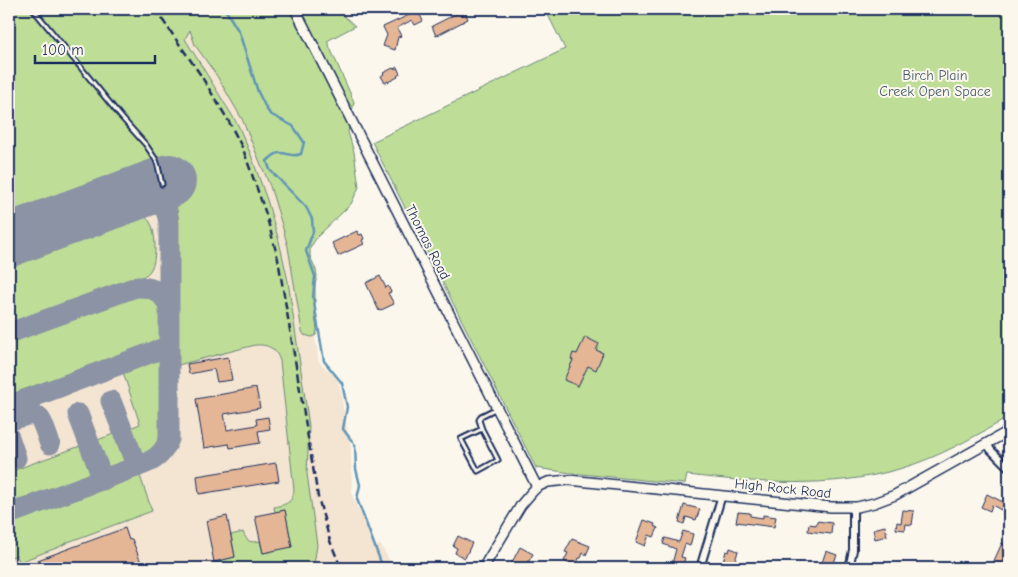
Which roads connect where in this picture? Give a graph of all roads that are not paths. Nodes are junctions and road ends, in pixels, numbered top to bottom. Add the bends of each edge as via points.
1 (33, 9) edge
2 (295, 9) edge
3 (162, 184) dead end
4 (497, 408) junction
5 (482, 429) junction
6 (1009, 431) edge
7 (987, 444) junction
8 (1009, 468) edge
9 (537, 487) junction
10 (722, 495) junction
11 (853, 508) junction
12 (483, 568) edge
13 (700, 568) edge
14 (850, 568) edge

1 - 3 lane via 146,145 156,160
2 - 4 main road, Thomas Road
4 - 5 lane via 480,417
4 - 9 main road, Thomas Road
5 - 5 lane via 498,460 478,471 461,439
6 - 7 main road, High Rock Road
7 - 8 street
7 - 11 main road, High Rock Road via 895,495
9 - 10 main road, High Rock Road via 552,481 569,480
9 - 12 main road via 525,500
10 - 11 main road, High Rock Road
10 - 13 street
11 - 14 street

